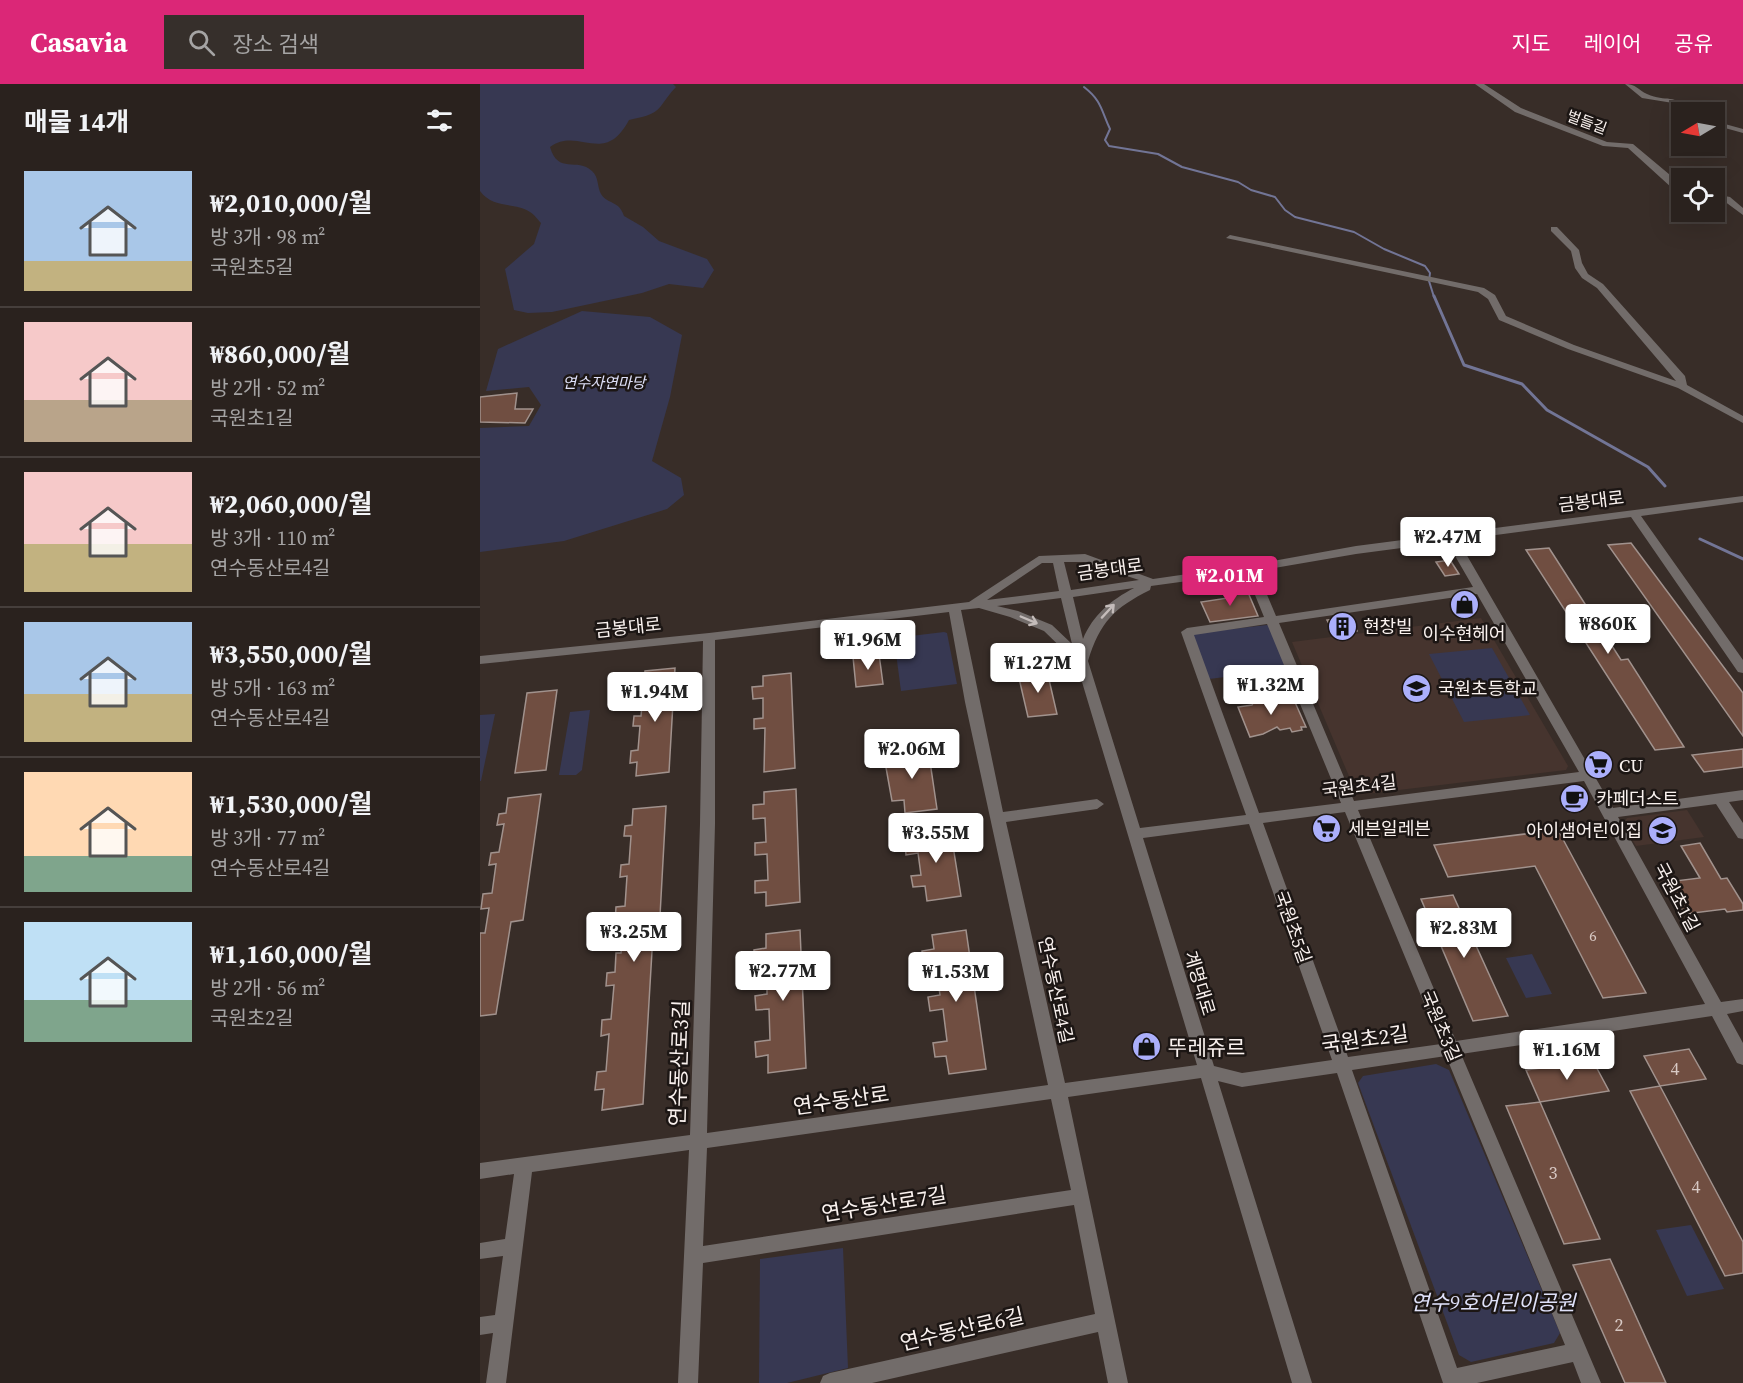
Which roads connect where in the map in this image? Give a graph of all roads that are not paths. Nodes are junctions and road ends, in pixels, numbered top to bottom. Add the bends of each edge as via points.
1 (1479, 84) edge
2 (1629, 84) edge
3 (1676, 102) edge
4 (1725, 126) edge
5 (1743, 132) edge
6 (1671, 182) edge
7 (1742, 197) edge
8 (1727, 199) joint
9 (1743, 212) edge
10 (1554, 229) dead end
11 (1230, 238) dead end
12 (1682, 386) junction
13 (1743, 420) edge
14 (1743, 500) edge
15 (1635, 514) junction
16 (1450, 537) junction
17 (1058, 560) junction
18 (1250, 568) junction
19 (1156, 582) junction
20 (1480, 590) junction
21 (1065, 594) junction
22 (974, 603) junction
23 (954, 606) junction
24 (1273, 622) junction
25 (709, 637) junction
26 (480, 660) edge
27 (1082, 661) junction
28 (1743, 669) edge
29 (1588, 776) junction
30 (1743, 795) edge
31 (1720, 799) junction
32 (1097, 804) dead end
33 (1350, 807) junction
34 (1609, 813) junction
35 (1004, 817) dead end
36 (1255, 818) junction
37 (1135, 834) junction
38 (1743, 834) edge
39 (1743, 1005) edge
40 (1715, 1010) junction
41 (1451, 1050) junction
42 (1743, 1058) edge
43 (1343, 1065) junction
44 (1208, 1071) junction
45 (1057, 1090) junction
46 (699, 1141) junction
47 (524, 1165) junction
48 (480, 1171) edge
49 (1081, 1196) junction
50 (514, 1246) junction
51 (480, 1251) edge
52 (694, 1256) junction
53 (1105, 1321) junction
54 (504, 1323) junction
55 (480, 1326) edge
56 (1578, 1352) junction
57 (495, 1383) edge
58 (688, 1383) edge
59 (830, 1383) edge
60 (1118, 1383) edge
61 (1302, 1383) edge
62 (1591, 1383) edge

1 - 6 street, 벌들길 via 1518,110 1606,144 1630,146
2 - 3 street via 1646,96
4 - 5 street
7 - 8 street
8 - 9 street
10 - 12 street via 1575,250 1581,274 1600,286 1681,378
11 - 12 street via 1481,290 1492,297 1503,318 1519,326
12 - 13 street
14 - 15 street, 금봉대로
15 - 16 street, 금봉대로
15 - 28 street
16 - 18 street, 금봉대로
16 - 20 street, 국원초1길
17 - 19 street via 1085,558
17 - 21 street, 계명대로
17 - 22 street via 1039,560
18 - 19 street, 금봉대로
18 - 24 street, 국원초3길
19 - 21 street, 금봉대로
27 -> 19 street via 1088,640 1108,609
20 - 24 street, 국원초5길
20 - 29 street, 국원초1길
21 - 22 street, 금봉대로
21 - 27 street, 계명대로
22 - 23 street, 금봉대로
22 -> 27 street via 1048,628
23 - 25 street, 금봉대로
23 - 45 street, 연수동산로4길
24 - 33 street, 국원초3길
24 - 36 street, 국원초5길 via 1187,632
25 - 26 street, 금봉대로
25 - 46 street, 연수동산로3길 via 710,786
27 - 37 street, 계명대로
29 - 33 street, 국원초4길
29 - 34 street, 국원초1길
30 - 31 street
31 - 34 street
31 - 38 street
32 - 35 street
33 - 36 street, 국원초4길
33 - 41 street, 국원초3길
34 - 40 street, 국원초1길
36 - 37 street, 국원초4길
36 - 43 street, 국원초5길
37 - 44 street, 계명대로
39 - 40 street, 국원초2길
40 - 41 street, 국원초2길
40 - 42 street, 국원초1길
41 - 43 street, 국원초2길
41 - 56 street, 국원초3길
43 - 44 street, 국원초2길 via 1242,1080
43 - 56 street, 국원초5길 via 1451,1379
44 - 45 street, 연수동산로
44 - 61 street, 계명대로
45 - 46 street, 연수동산로 via 882,1118
45 - 49 street, 연수동산로4길
46 - 47 street, 연수동산로
46 - 52 street, 연수동산로3길
47 - 48 street, 연수동산로
47 - 50 street
49 - 52 street, 연수동산로7길
49 - 53 street, 연수동산로4길
50 - 51 street
50 - 54 street
52 - 58 street, 연수동산로3길
53 - 59 street, 연수동산로6길
53 - 60 street, 연수동산로4길
54 - 55 street
54 - 57 street
56 - 62 street, 국원초3길

